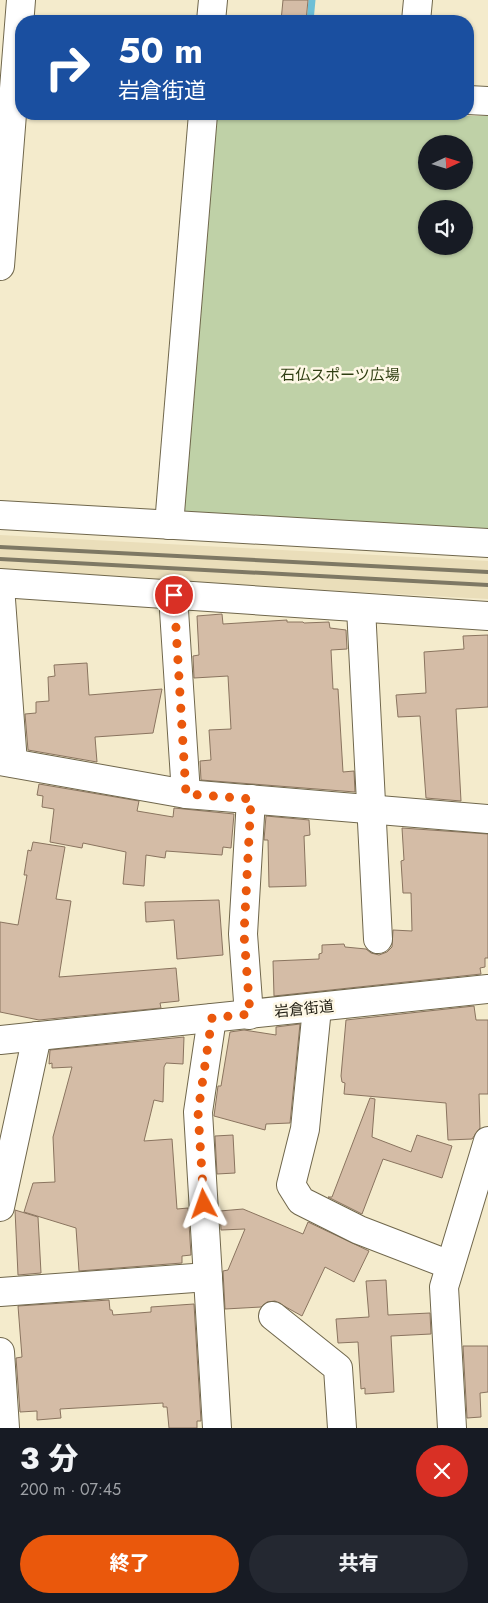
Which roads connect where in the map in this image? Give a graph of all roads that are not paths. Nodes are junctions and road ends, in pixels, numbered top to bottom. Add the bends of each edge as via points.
1 (21, 0) edge
2 (213, 0) edge
3 (418, 0) edge
4 (19, 15) edge
5 (212, 15) edge
6 (417, 15) edge
7 (15, 51) edge
8 (12, 76) edge
9 (474, 100) edge
10 (488, 101) edge
11 (203, 120) edge
12 (0, 266) edge
13 (0, 515) edge
14 (169, 525) junction
15 (488, 543) edge
16 (0, 585) edge
17 (174, 595) junction
18 (361, 608) junction
19 (488, 616) edge
20 (6, 762) edge
21 (186, 794) junction
22 (251, 799) junction
23 (371, 809) junction
24 (488, 819) edge
25 (378, 939) dead end
26 (488, 989) edge
27 (317, 1008) junction
28 (250, 1014) junction
29 (212, 1018) junction
30 (37, 1036) junction
31 (0, 1040) edge
32 (488, 1141) edge
33 (0, 1207) edge
34 (450, 1265) junction
35 (208, 1277) junction
36 (0, 1292) edge
37 (273, 1316) dead end
38 (0, 1352) edge
39 (5, 1428) edge
40 (217, 1428) edge
41 (342, 1428) edge
42 (452, 1428) edge

1 - 4 street
2 - 5 street
3 - 6 street
7 - 8 street
8 - 12 street
9 - 10 street
11 - 14 street
13 - 14 street
14 - 15 street
16 - 17 street
16 - 20 street
17 - 18 street
17 - 21 street
18 - 19 street
18 - 23 street
20 - 21 street
21 - 22 street
22 - 23 street
22 - 28 street via 244,934
23 - 24 street
23 - 25 street
26 - 27 street, 岩倉街道
27 - 28 street, 岩倉街道
27 - 34 street via 304,1129 291,1185 301,1201 360,1230
28 - 29 street, 岩倉街道
29 - 30 street, 岩倉街道
29 - 35 street via 198,1112
30 - 31 street, 岩倉街道
30 - 33 street
32 - 34 street
34 - 42 street via 444,1287
35 - 36 street
35 - 40 street
37 - 41 street via 338,1368
38 - 39 street

